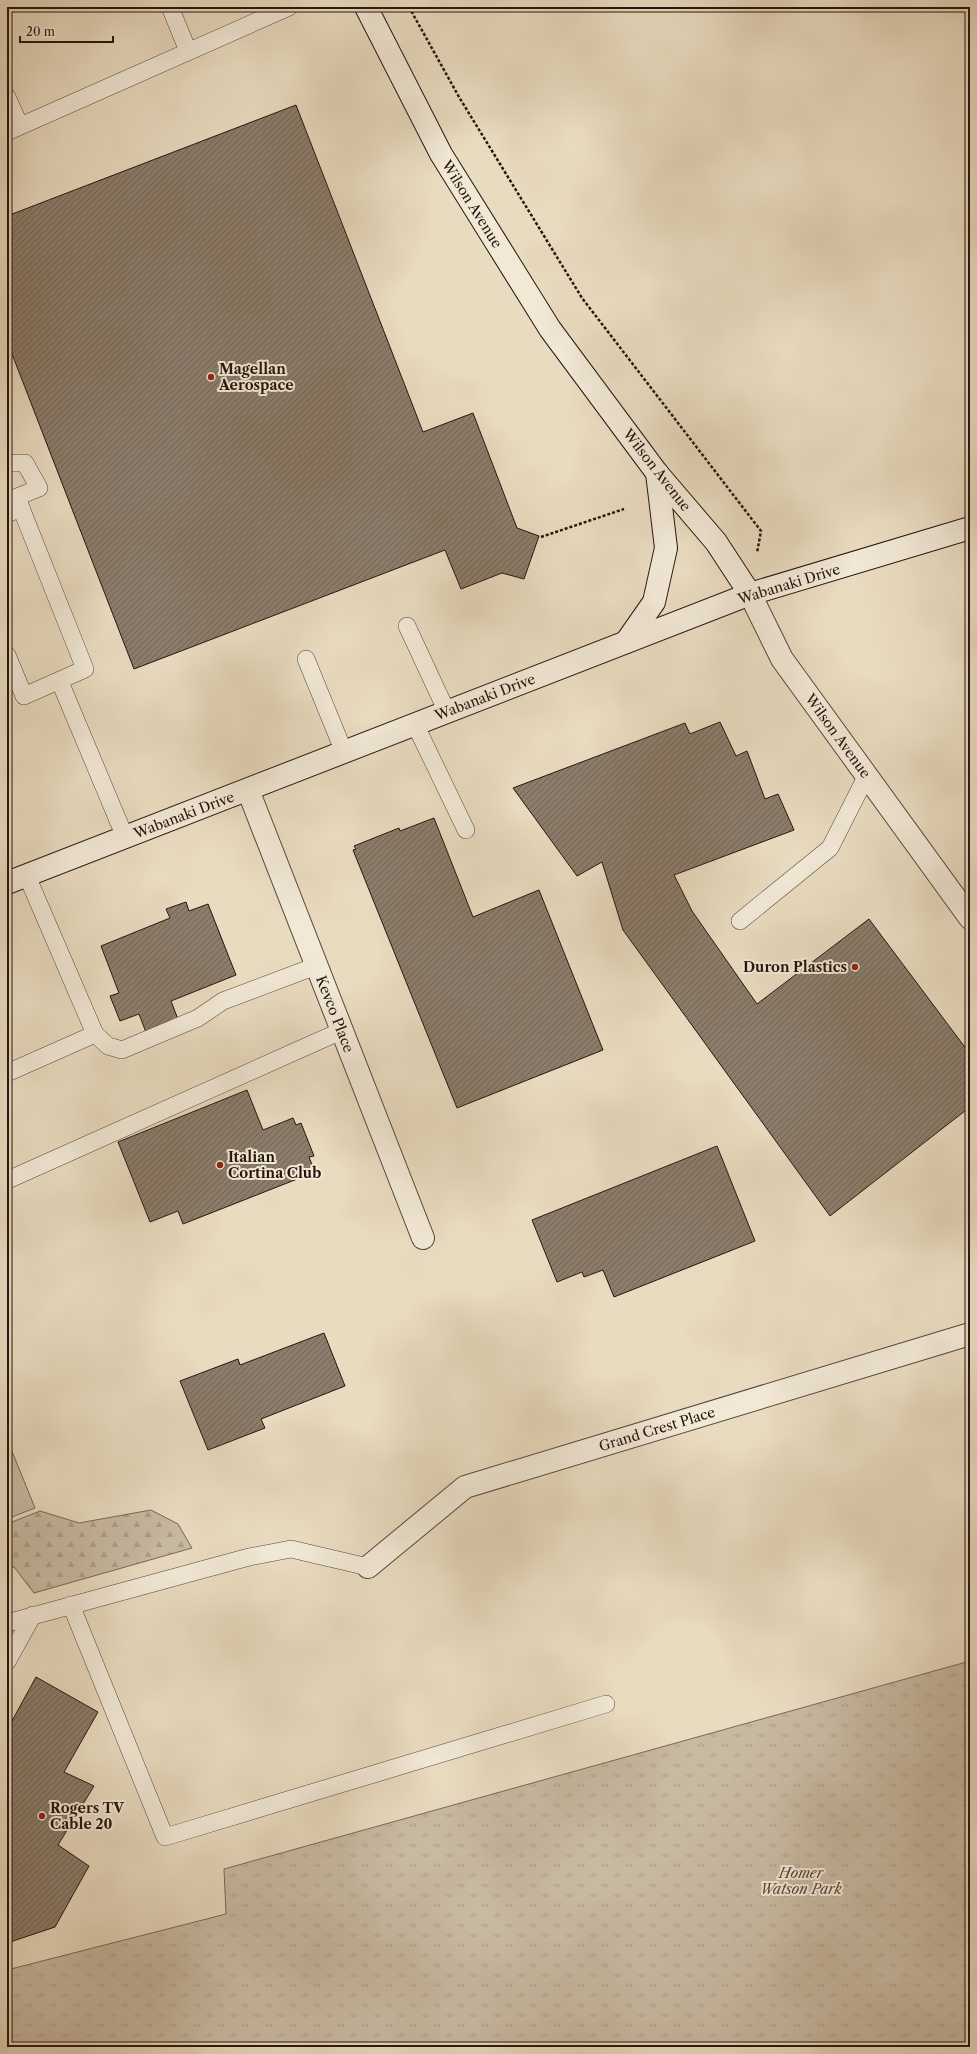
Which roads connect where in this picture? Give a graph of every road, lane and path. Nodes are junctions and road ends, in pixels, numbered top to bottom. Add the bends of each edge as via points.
1 (170, 7) edge
2 (289, 7) edge
3 (366, 7) edge
4 (409, 7) edge
5 (188, 51) junction
6 (7, 96) edge
7 (13, 129) edge
8 (7, 463) edge
9 (657, 473) junction
10 (624, 509) dead end
11 (14, 511) edge
12 (970, 528) edge
13 (761, 531) dead end
14 (541, 537) dead end
15 (750, 594) junction
16 (407, 626) dead end
17 (626, 642) junction
18 (7, 655) edge
19 (306, 659) dead end
20 (60, 682) junction
21 (446, 712) junction
22 (415, 724) junction
23 (344, 752) junction
24 (867, 775) junction
25 (248, 790) junction
26 (466, 830) dead end
27 (126, 837) junction
28 (17, 879) edge
29 (970, 918) edge
30 (740, 921) dead end
31 (316, 966) junction
32 (341, 1031) junction
33 (95, 1034) junction
34 (7, 1073) edge
35 (10, 1179) dead end
36 (423, 1238) dead end
37 (970, 1334) edge
38 (368, 1567) joint
39 (71, 1605) junction
40 (33, 1616) junction
41 (7, 1623) edge
42 (7, 1662) edge
43 (606, 1704) dead end

1 - 5 lane
2 - 5 lane
3 - 9 street, Wilson Avenue via 441,154 550,329
4 - 13 path via 458,97 582,298
5 - 7 lane
6 - 7 lane
8 - 11 lane via 25,463 39,488 17,497
9 - 15 street, Wilson Avenue via 716,542
9 - 17 street via 666,548 654,602
10 - 14 path
11 - 20 lane via 85,669
12 - 15 street, Wabanaki Drive
15 - 17 street, Wabanaki Drive
15 - 24 street, Wilson Avenue via 782,659
16 - 21 lane
17 - 21 street, Wabanaki Drive
18 - 20 lane via 24,696
19 - 23 lane
20 - 27 lane
21 - 22 street, Wabanaki Drive
22 - 23 street, Wabanaki Drive
22 - 26 lane
23 - 25 street, Wabanaki Drive
24 - 29 street, Wilson Avenue
24 - 30 lane via 830,848
25 - 27 street, Wabanaki Drive
25 - 31 street, Kevco Place
27 - 28 street, Wabanaki Drive
28 - 33 lane
31 - 32 street, Kevco Place
31 - 33 lane via 223,1001 198,1018 122,1050 108,1046
32 - 35 lane
32 - 36 street, Kevco Place
33 - 34 lane
37 - 38 street, Grand Crest Place via 465,1487
38 - 39 lane via 291,1549 249,1557
39 - 40 lane
39 - 43 lane via 165,1837
40 - 41 lane
40 - 42 lane

